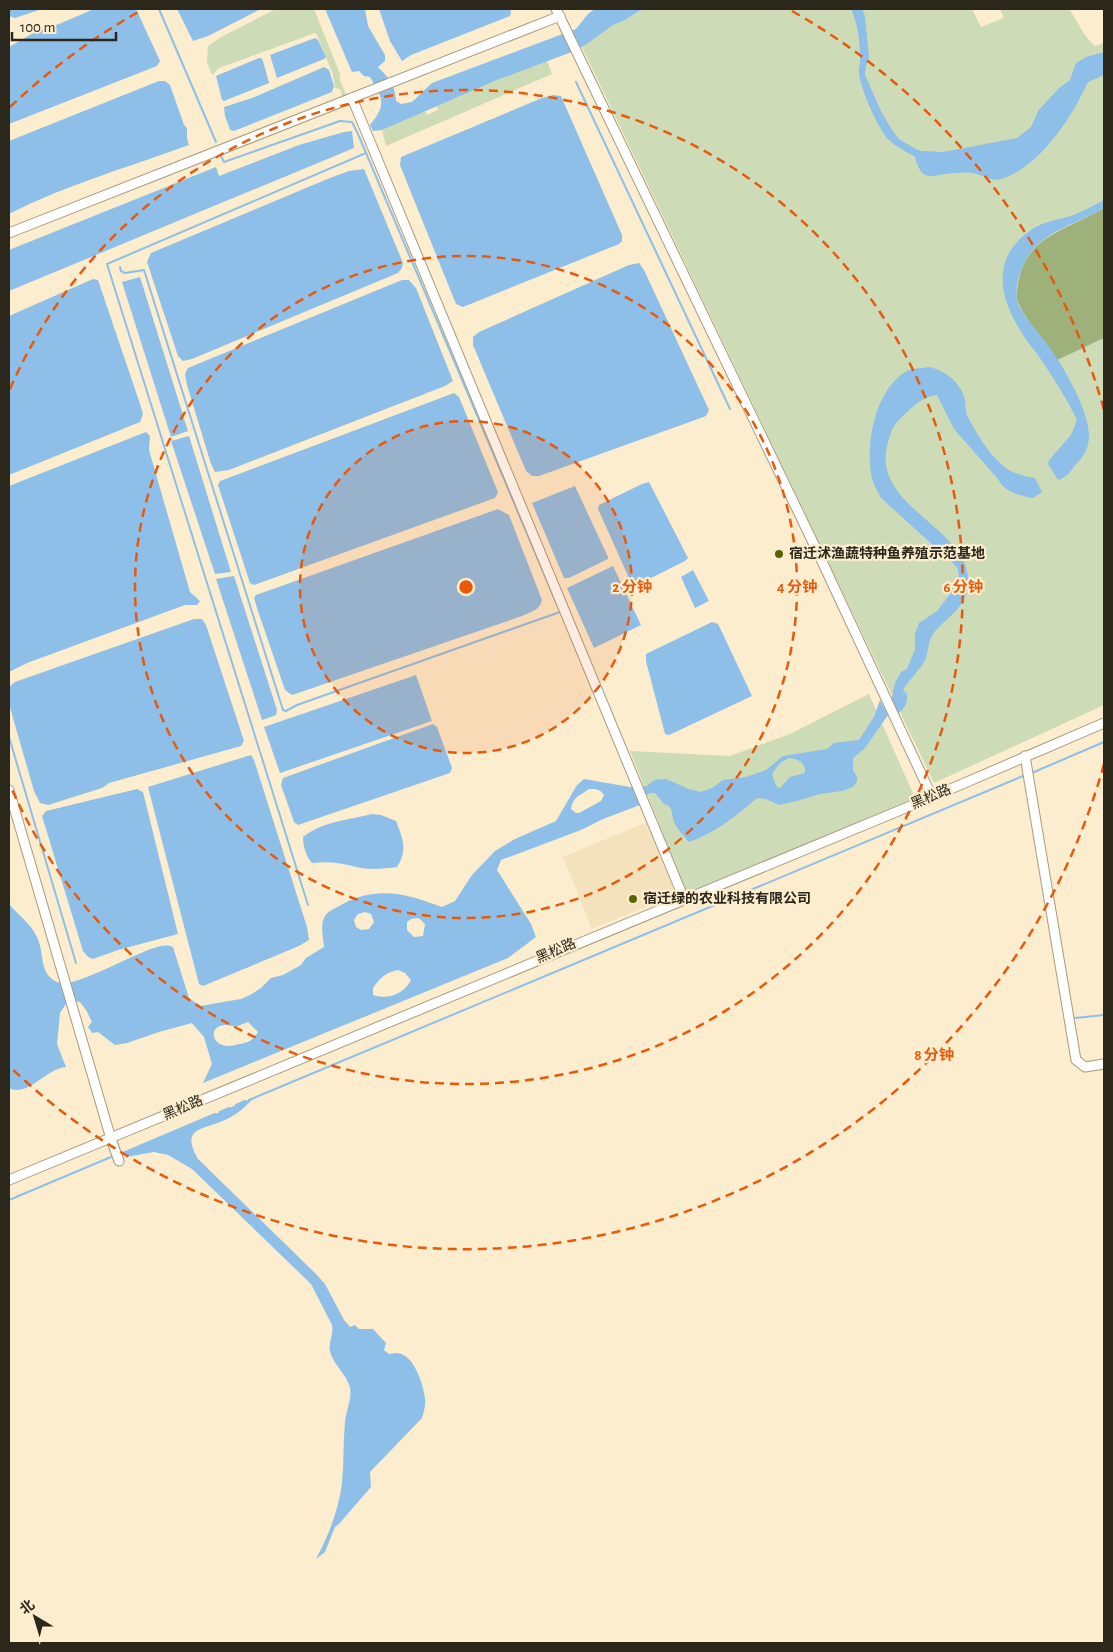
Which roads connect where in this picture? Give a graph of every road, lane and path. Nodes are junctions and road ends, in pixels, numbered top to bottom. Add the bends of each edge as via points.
1 (558, 13) edge
2 (352, 98) junction
3 (9, 232) edge
4 (1104, 723) edge
5 (1025, 756) junction
6 (9, 790) edge
7 (932, 797) junction
8 (684, 898) junction
9 (1104, 1064) edge
10 (112, 1142) junction
11 (120, 1161) dead end
12 (9, 1180) edge

1 - 2 street
1 - 7 street via 819,554
2 - 3 street
2 - 8 street
4 - 5 street, 黑松路
5 - 7 street, 黑松路
5 - 9 street via 1076,1060 1086,1067
6 - 10 street
7 - 8 street, 黑松路
8 - 10 street, 黑松路
10 - 11 street
10 - 12 street, 黑松路

